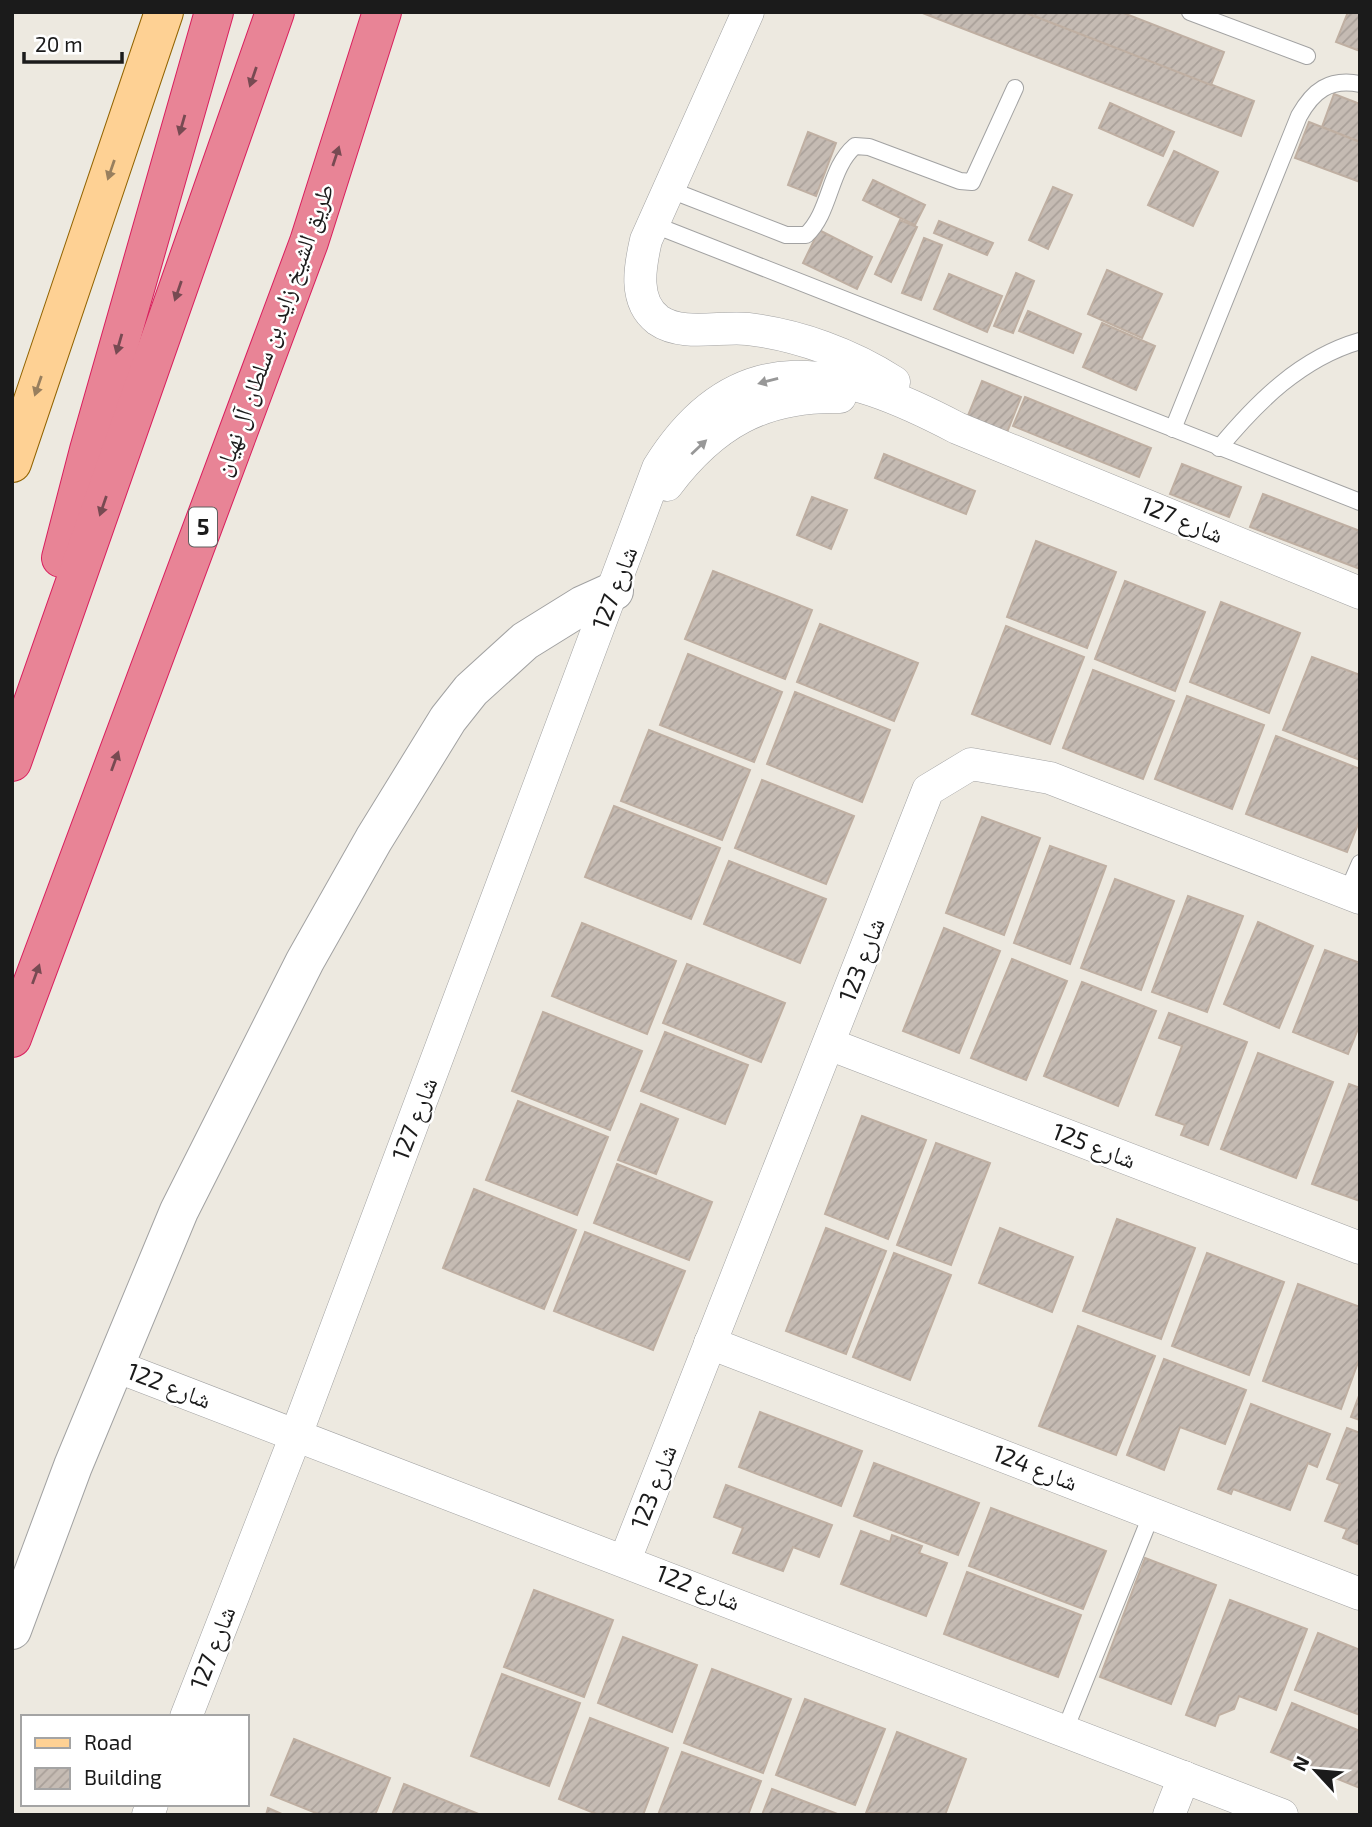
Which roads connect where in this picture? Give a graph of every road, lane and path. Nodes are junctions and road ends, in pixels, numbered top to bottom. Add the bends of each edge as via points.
1 (164, 12) edge
2 (214, 12) edge
3 (275, 12) edge
4 (382, 12) edge
5 (748, 12) edge
6 (1190, 12) edge
7 (1307, 57) dead end
8 (1360, 84) edge
9 (1015, 88) dead end
10 (668, 189) junction
11 (652, 224) junction
12 (1360, 341) edge
13 (928, 410) junction
14 (1173, 429) junction
15 (1219, 448) junction
16 (12, 463) edge
17 (1360, 502) edge
18 (614, 592) junction
19 (1360, 593) edge
20 (18, 749) edge
21 (1360, 863) edge
22 (1353, 896) edge
23 (12, 1038) edge
24 (829, 1044) junction
25 (1360, 1248) edge
26 (710, 1343) junction
27 (113, 1365) junction
28 (296, 1434) junction
29 (1152, 1513) junction
30 (625, 1560) junction
31 (1360, 1594) edge
32 (12, 1630) edge
33 (187, 1715) edge
34 (1065, 1730) junction
35 (1184, 1777) junction
36 (1169, 1815) edge
37 (1282, 1815) edge

1 -> 16 main road
2 -> 20 highway via 89,450
3 -> 20 highway
23 -> 4 highway, طريق الشيخ زايد بن سلطان آل نهيان / 5 via 309,242
5 - 10 street
6 - 7 lane
8 - 14 lane via 1335,82 1321,88 1298,116
9 - 10 lane via 972,182 855,145 806,235 786,235
10 - 11 street
11 - 13 street via 640,287 657,319 677,328 747,329 805,341 884,376
11 - 14 lane
12 - 15 lane via 1315,361 1279,385
13 - 18 street, شارع 127 via 812,396 748,413 693,452 641,520
13 - 19 street, شارع 127 via 957,428
14 - 15 lane
15 - 17 lane
18 - 27 street via 525,640 480,681 448,719 374,839 245,1076 179,1211
18 - 28 street, شارع 127
21 - 22 lane
22 - 24 street, شارع 123 via 1050,778 971,764 928,790
24 - 25 street, شارع 125
24 - 26 street, شارع 123
26 - 29 street, شارع 124
26 - 30 street, شارع 123
27 - 28 street, شارع 122
27 - 32 street
28 - 30 street, شارع 122
28 - 33 street, شارع 127
29 - 31 street, شارع 124
29 - 34 lane
30 - 34 street, شارع 122
34 - 35 street, شارع 122
35 - 36 street
35 - 37 street, شارع 122

